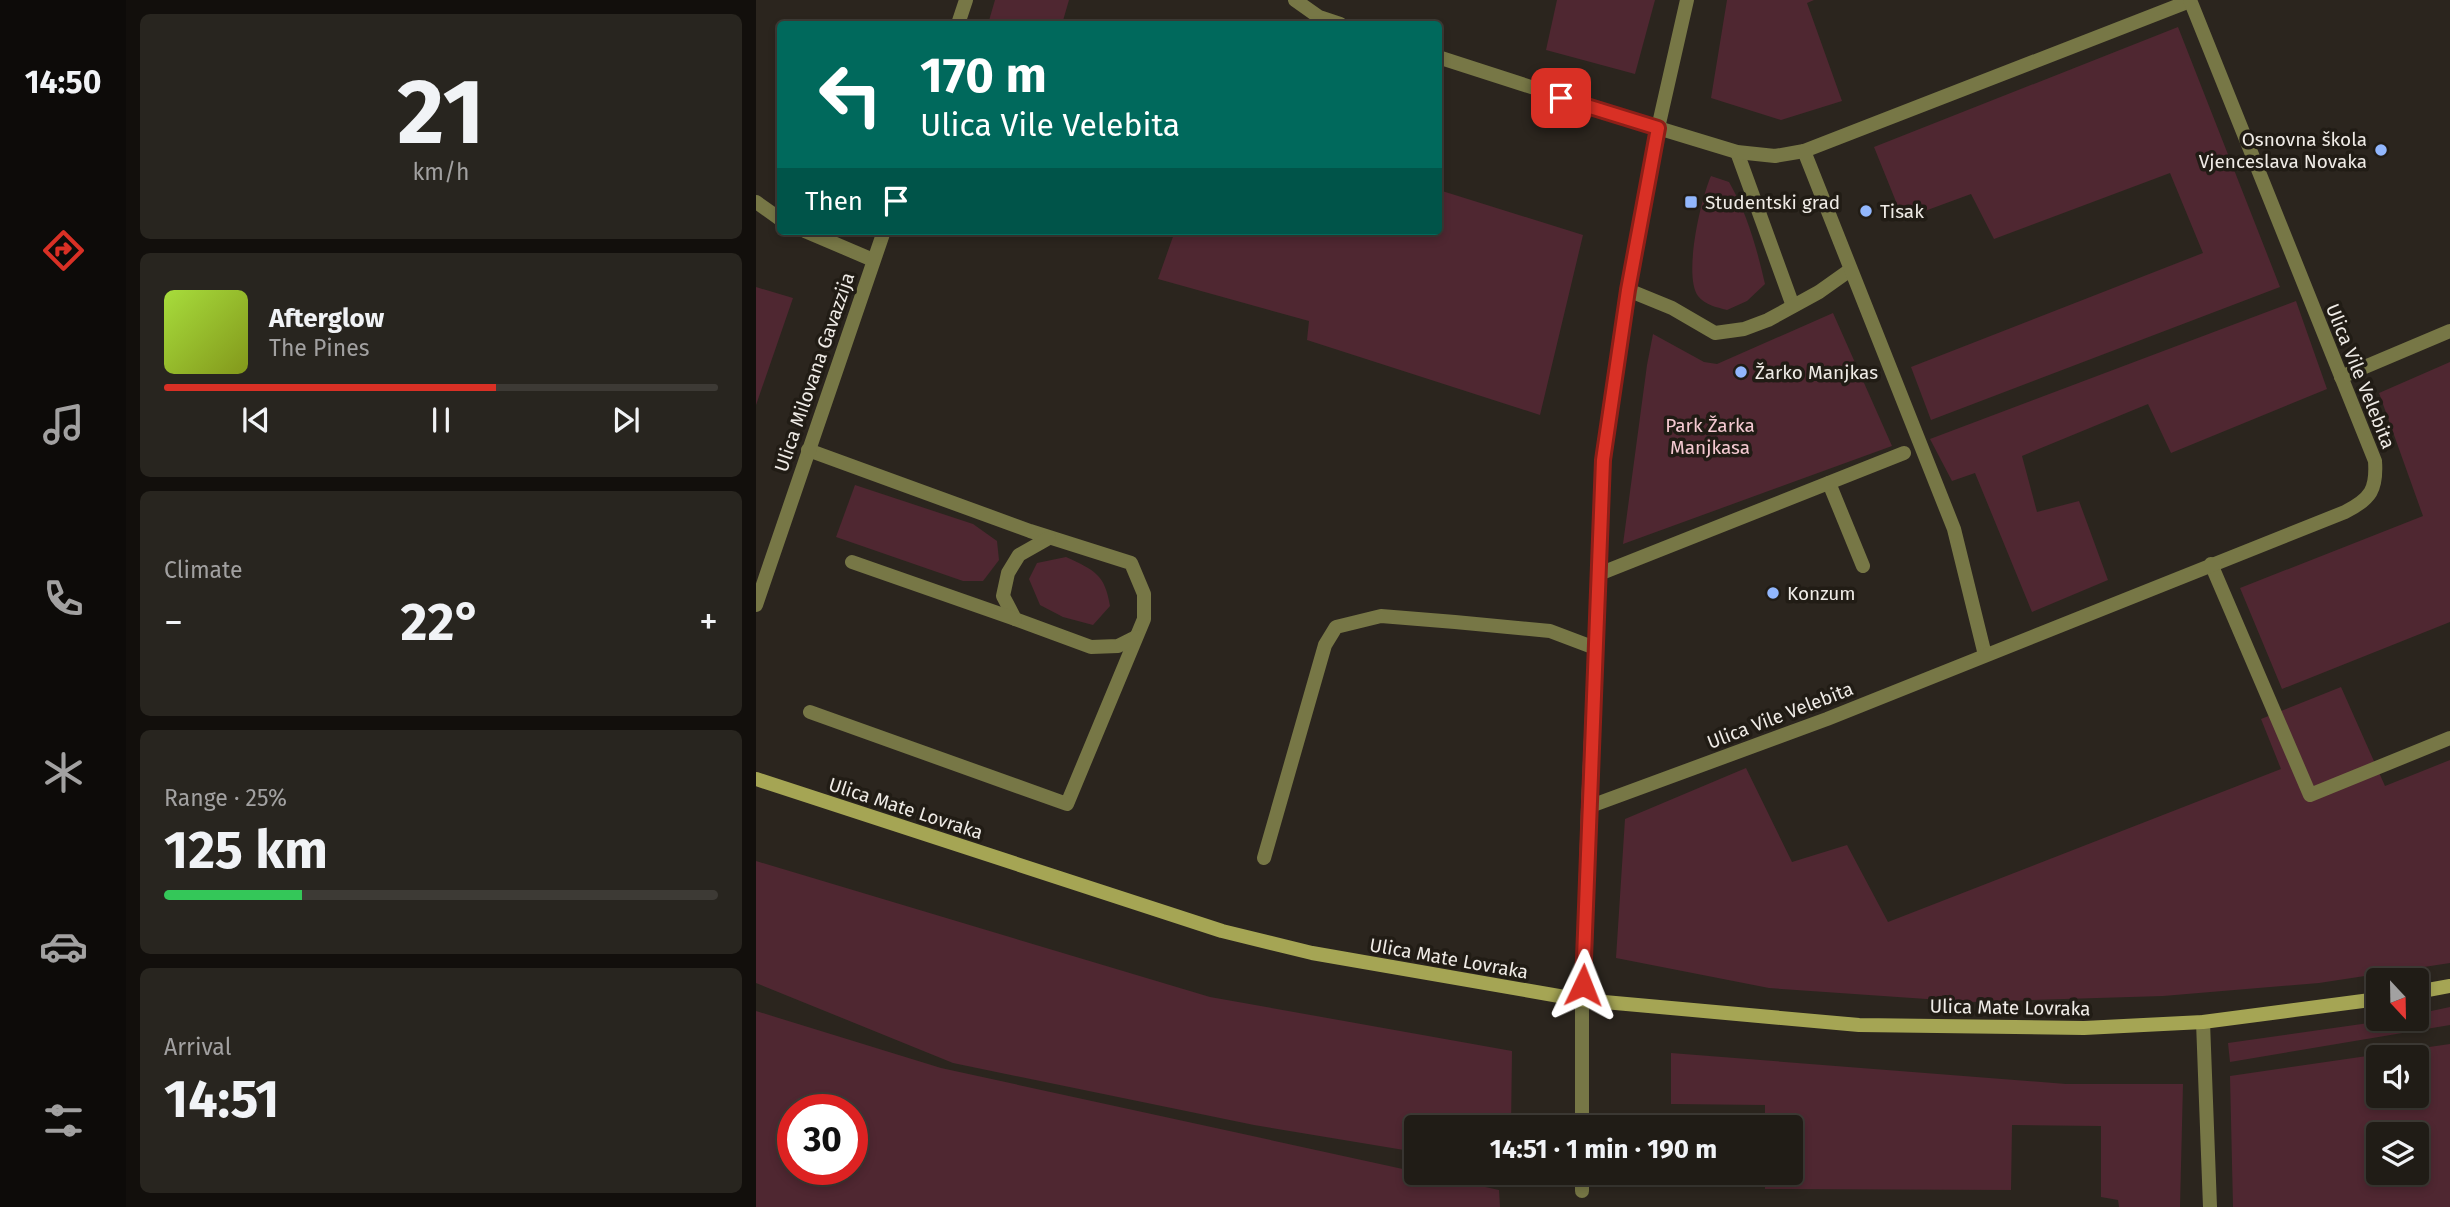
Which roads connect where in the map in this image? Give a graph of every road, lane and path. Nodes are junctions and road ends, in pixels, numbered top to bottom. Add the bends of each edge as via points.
1 (966, 0) edge
2 (1296, 0) edge
3 (1687, 0) edge
4 (2190, 1) edge
5 (959, 21) edge
6 (1331, 21) edge
7 (1442, 58) edge
8 (1658, 128) junction
9 (1804, 151) junction
10 (1737, 152) junction
11 (756, 202) edge
12 (777, 217) edge
13 (814, 235) edge
14 (882, 235) edge
15 (873, 260) junction
16 (1850, 270) junction
17 (1628, 290) junction
18 (1793, 306) junction
19 (2450, 331) edge
20 (2341, 377) junction
21 (807, 450) junction
22 (1904, 453) dead end
23 (1829, 483) junction
24 (1049, 538) junction
25 (852, 562) dead end
26 (2211, 564) junction
27 (1863, 566) dead end
28 (1600, 574) junction
29 (756, 605) edge
30 (1015, 619) junction
31 (1136, 637) junction
32 (1595, 648) junction
33 (1985, 655) junction
34 (810, 712) dead end
35 (2450, 738) edge
36 (756, 779) edge
37 (1588, 807) junction
38 (1264, 858) dead end
39 (2450, 986) edge
40 (2429, 990) edge
41 (1582, 1000) junction
42 (2366, 1001) edge
43 (2203, 1022) junction
44 (1582, 1115) edge
45 (1582, 1185) edge
46 (1582, 1191) dead end
47 (2210, 1207) edge

1 - 5 street
2 - 6 street
3 - 8 street
4 - 9 street, Ulica Vile Velebita
4 - 20 street, Ulica Vile Velebita
7 - 8 street, Ulica Vile Velebita
8 - 10 street, Ulica Vile Velebita
8 - 17 street
9 - 10 street, Ulica Vile Velebita via 1774,156
9 - 16 street
10 - 18 street
11 - 12 street
13 - 15 street
14 - 15 street, Ulica Milovana Gavazzija
15 - 21 street, Ulica Milovana Gavazzija
16 - 18 street
16 - 33 street via 1954,529
17 - 18 street via 1715,333 1744,329
17 - 28 street via 1603,460
19 - 20 street
20 - 26 street, Ulica Vile Velebita via 2375,461 2372,492 2345,512
21 - 24 street
21 - 29 street, Ulica Milovana Gavazzija
22 - 23 street
23 - 27 street
23 - 28 street
24 - 30 street via 1019,555 1008,573 1003,596
24 - 31 street via 1131,563 1144,594 1144,619
25 - 30 street
26 - 33 street, Ulica Vile Velebita
26 - 35 street via 2311,795
28 - 32 street
30 - 31 street via 1091,647 1118,646
31 - 34 street via 1068,804
32 - 37 street
32 - 38 street via 1550,631 1455,622 1381,616 1336,627 1325,645
33 - 37 street, Ulica Vile Velebita
36 - 41 street, Ulica Mate Lovraka via 1222,931 1339,959
37 - 41 street
39 - 40 street
41 - 43 street, Ulica Mate Lovraka via 1859,1025 2084,1028
41 - 44 street
42 - 43 street, Ulica Mate Lovraka
43 - 47 street
45 - 46 street

